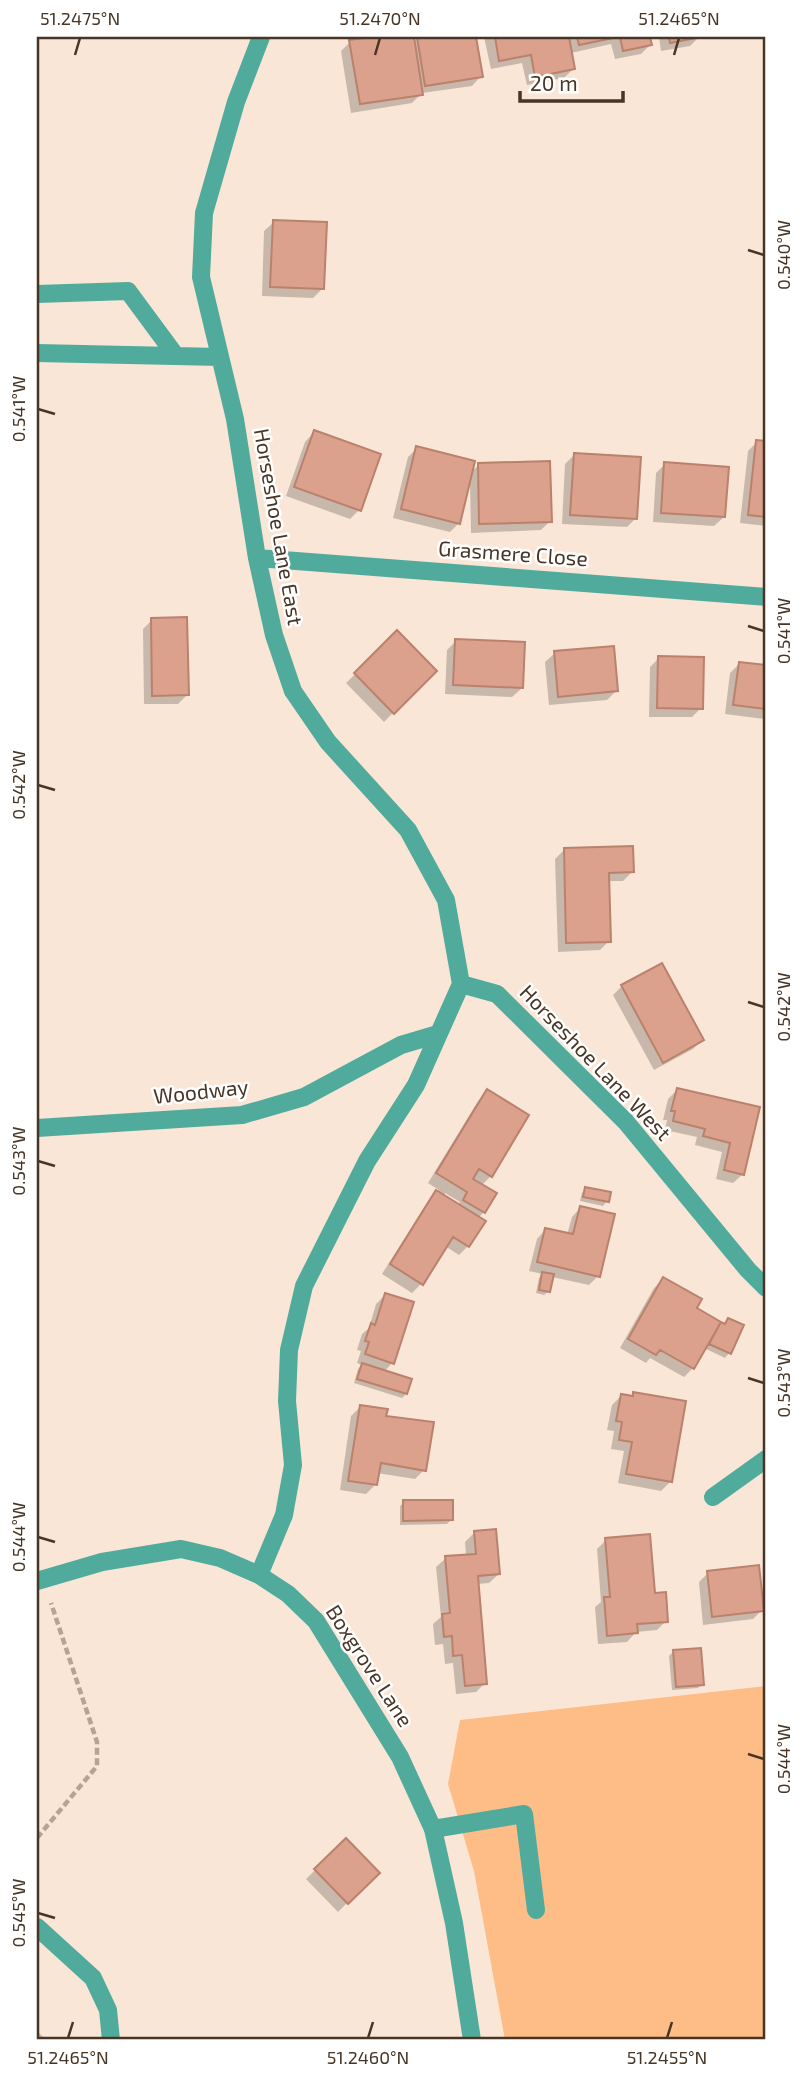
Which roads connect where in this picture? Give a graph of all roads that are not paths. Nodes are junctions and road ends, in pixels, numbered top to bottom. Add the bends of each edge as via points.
1 (261, 37) edge
2 (37, 294) edge
3 (37, 354) edge
4 (176, 356) junction
5 (220, 357) junction
6 (257, 558) junction
7 (766, 597) edge
8 (461, 984) junction
9 (438, 1034) junction
10 (37, 1128) edge
11 (766, 1288) edge
12 (766, 1459) edge
13 (713, 1497) dead end
14 (259, 1575) junction
15 (40, 1580) edge
16 (433, 1829) junction
17 (536, 1910) dead end
18 (37, 1927) edge
19 (111, 2040) edge
20 (472, 2040) edge

1 - 5 street, Horseshoe Lane East via 236,102 204,213 201,277
2 - 4 street via 128,292
3 - 4 street
4 - 5 street
5 - 6 street, Horseshoe Lane East via 235,419
6 - 7 street, Grasmere Close
6 - 8 street, Horseshoe Lane East via 274,635 293,691 328,742 408,830 446,900
8 - 9 street
8 - 11 street, Horseshoe Lane West via 497,994 616,1112
9 - 10 street, Woodway via 401,1045 304,1097 242,1115
9 - 14 street via 416,1085 367,1161 304,1286 289,1350 287,1401 293,1465 284,1515
12 - 13 street
14 - 15 street, Boxgrove Lane via 220,1558 181,1549 102,1562
14 - 16 street, Boxgrove Lane via 316,1621 400,1757
16 - 17 street via 524,1814
16 - 20 street, Boxgrove Lane via 454,1923
18 - 19 street via 93,1978 108,2010

